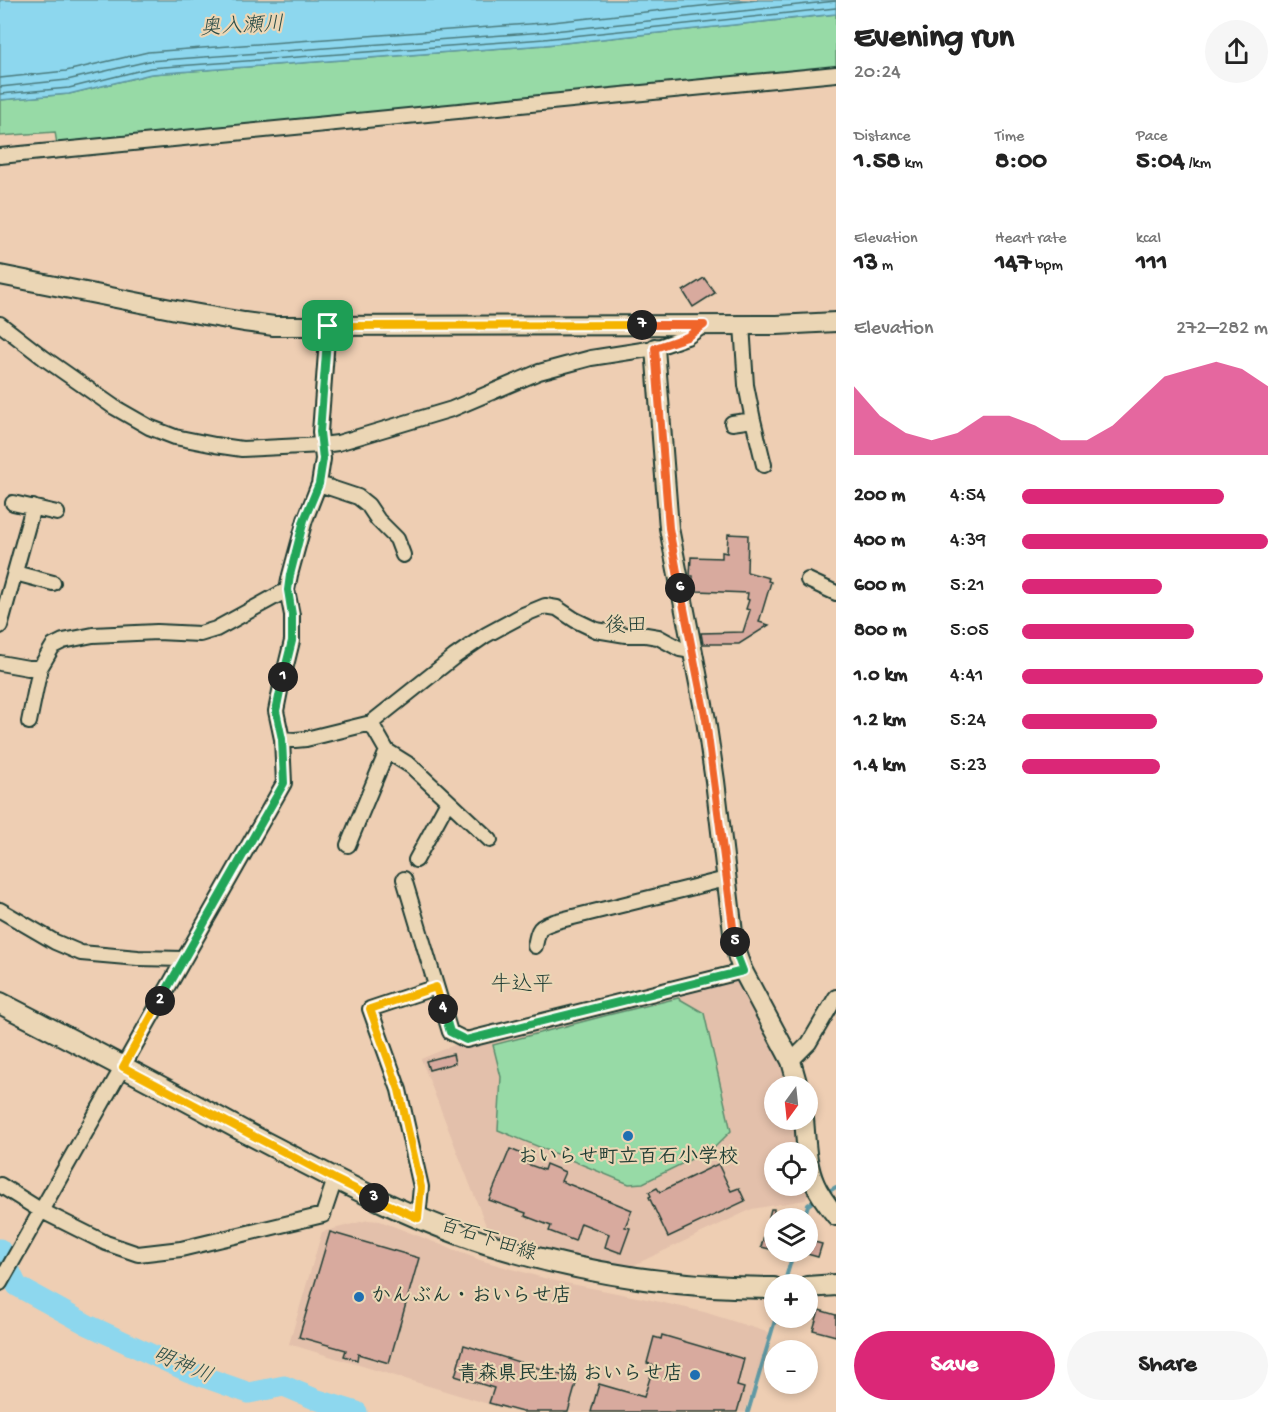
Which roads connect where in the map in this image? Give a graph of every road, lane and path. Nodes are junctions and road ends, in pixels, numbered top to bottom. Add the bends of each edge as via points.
1 (836, 74) edge
2 (0, 156) edge
3 (0, 275) edge
4 (836, 322) edge
5 (0, 324) edge
6 (704, 325) junction
7 (742, 325) junction
8 (328, 326) junction
9 (655, 348) junction
10 (753, 420) junction
11 (732, 423) dead end
12 (322, 445) junction
13 (764, 465) dead end
14 (319, 484) junction
15 (13, 503) dead end
16 (33, 507) junction
17 (57, 513) dead end
18 (403, 555) dead end
19 (15, 573) junction
20 (808, 580) dead end
21 (53, 583) dead end
22 (288, 590) junction
23 (836, 593) edge
24 (0, 626) edge
25 (692, 651) junction
26 (0, 663) edge
27 (40, 668) junction
28 (28, 722) dead end
29 (371, 723) junction
30 (282, 739) junction
31 (387, 751) junction
32 (448, 801) junction
33 (490, 840) dead end
34 (348, 845) dead end
35 (416, 860) dead end
36 (404, 879) dead end
37 (726, 879) junction
38 (0, 910) edge
39 (535, 946) dead end
40 (184, 959) junction
41 (743, 971) junction
42 (436, 987) junction
43 (836, 997) edge
44 (0, 1003) edge
45 (791, 1061) junction
46 (123, 1067) junction
47 (795, 1076) edge
48 (805, 1130) edge
49 (335, 1179) junction
50 (0, 1185) edge
51 (40, 1210) junction
52 (836, 1216) edge
53 (418, 1218) junction
54 (0, 1283) edge
55 (836, 1285) edge
56 (818, 1286) edge
57 (764, 1288) edge

1 - 2 street
3 - 8 street via 244,322
4 - 7 street
5 - 12 street via 114,407 175,437 242,449
6 - 7 street
6 - 8 street
6 - 9 street via 687,337
7 - 10 street via 746,386
8 - 12 street
9 - 12 street via 591,358 539,372 452,409
9 - 25 street via 669,528
10 - 11 street
10 - 13 street
12 - 14 street
14 - 18 street via 358,497 368,505 397,539
14 - 22 street via 304,520
15 - 16 street
16 - 17 street
16 - 19 street
19 - 21 street
19 - 24 street
20 - 23 street
22 - 27 street via 200,634 93,635 63,641 52,646
22 - 30 street via 292,641 276,711
25 - 29 street via 658,637 596,630 557,608 545,606 486,635
25 - 37 street via 706,720
26 - 27 street
27 - 28 street
29 - 30 street via 306,739
29 - 31 street
30 - 40 street via 284,783
31 - 32 street via 411,766
31 - 34 street
32 - 33 street
32 - 35 street
36 - 42 street
37 - 39 street via 542,926
37 - 41 street
38 - 40 street via 81,953
40 - 46 street
41 - 42 street via 466,1040 450,1032
41 - 45 street
42 - 53 street via 370,1009 399,1090 421,1187
43 - 45 street via 809,1043
44 - 46 main road, 百石下田線
45 - 47 street
46 - 49 main road, 百石下田線
46 - 51 street
48 - 52 street via 815,1184
49 - 51 street via 323,1215 181,1249 138,1254 106,1243
49 - 53 main road, 百石下田線
50 - 51 street
51 - 54 street
53 - 57 main road, 百石下田線 via 501,1248 582,1269 669,1282
55 - 56 main road

